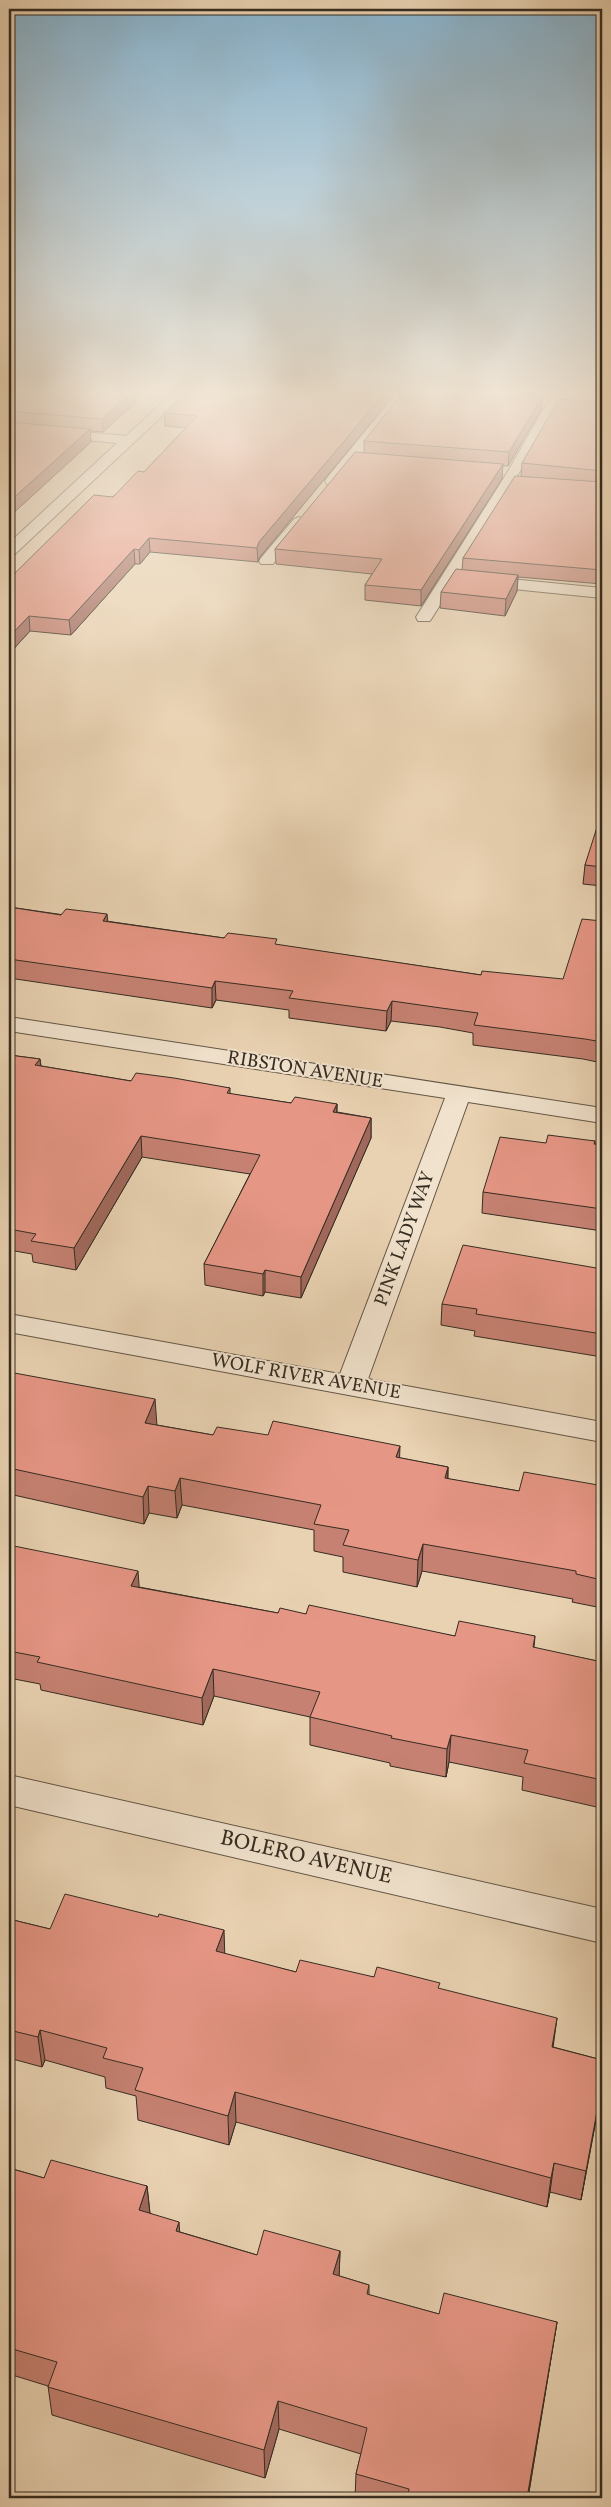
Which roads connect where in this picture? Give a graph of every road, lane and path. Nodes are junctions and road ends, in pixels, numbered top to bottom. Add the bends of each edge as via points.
1 (53, 506) edge
2 (494, 506) edge
3 (308, 510) edge
4 (15, 539) edge
5 (9, 551) edge
6 (267, 561) dead end
7 (449, 578) junction
8 (602, 593) edge
9 (424, 617) dead end
10 (9, 1024) edge
11 (459, 1094) junction
12 (602, 1115) edge
13 (9, 1323) edge
14 (352, 1384) junction
15 (602, 1432) edge
16 (9, 1790) edge
17 (602, 1926) edge

1 - 4 street
2 - 7 street
3 - 6 street
4 - 5 street
7 - 8 street
7 - 9 street
10 - 11 street, RIBSTON AVENUE
11 - 12 street, RIBSTON AVENUE
11 - 14 street, PINK LADY WAY
13 - 14 street, WOLF RIVER AVENUE
14 - 15 street, WOLF RIVER AVENUE
16 - 17 street, BOLERO AVENUE

